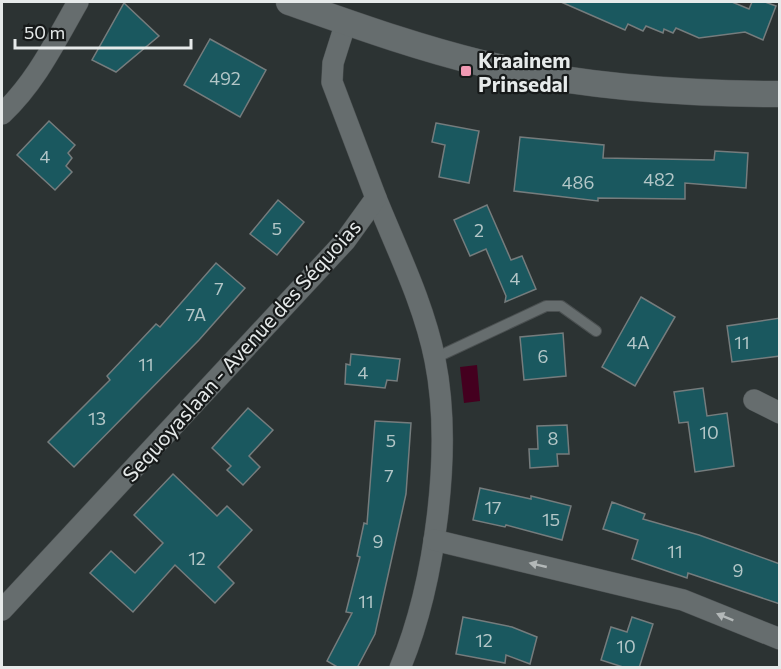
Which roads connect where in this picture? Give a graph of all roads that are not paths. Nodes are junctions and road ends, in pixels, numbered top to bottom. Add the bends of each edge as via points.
1 (78, 2) edge
2 (289, 2) edge
3 (346, 22) junction
4 (780, 94) edge
5 (6, 104) edge
6 (376, 198) junction
7 (596, 331) dead end
8 (435, 358) junction
9 (754, 400) dead end
10 (780, 413) edge
11 (434, 540) junction
12 (2, 610) edge
13 (780, 639) edge
14 (400, 668) edge

1 - 5 street via 46,60
2 - 3 street
3 - 4 street via 481,63 584,83 688,94
3 - 6 street via 333,63 332,82
6 - 8 street via 423,315
6 - 12 street, Sequoyaslaan - Avenue des Séquoias via 345,241
7 - 8 lane via 561,306 546,306
8 - 11 street via 441,442
9 - 10 street
13 -> 11 street via 683,600
11 - 14 street via 426,590

